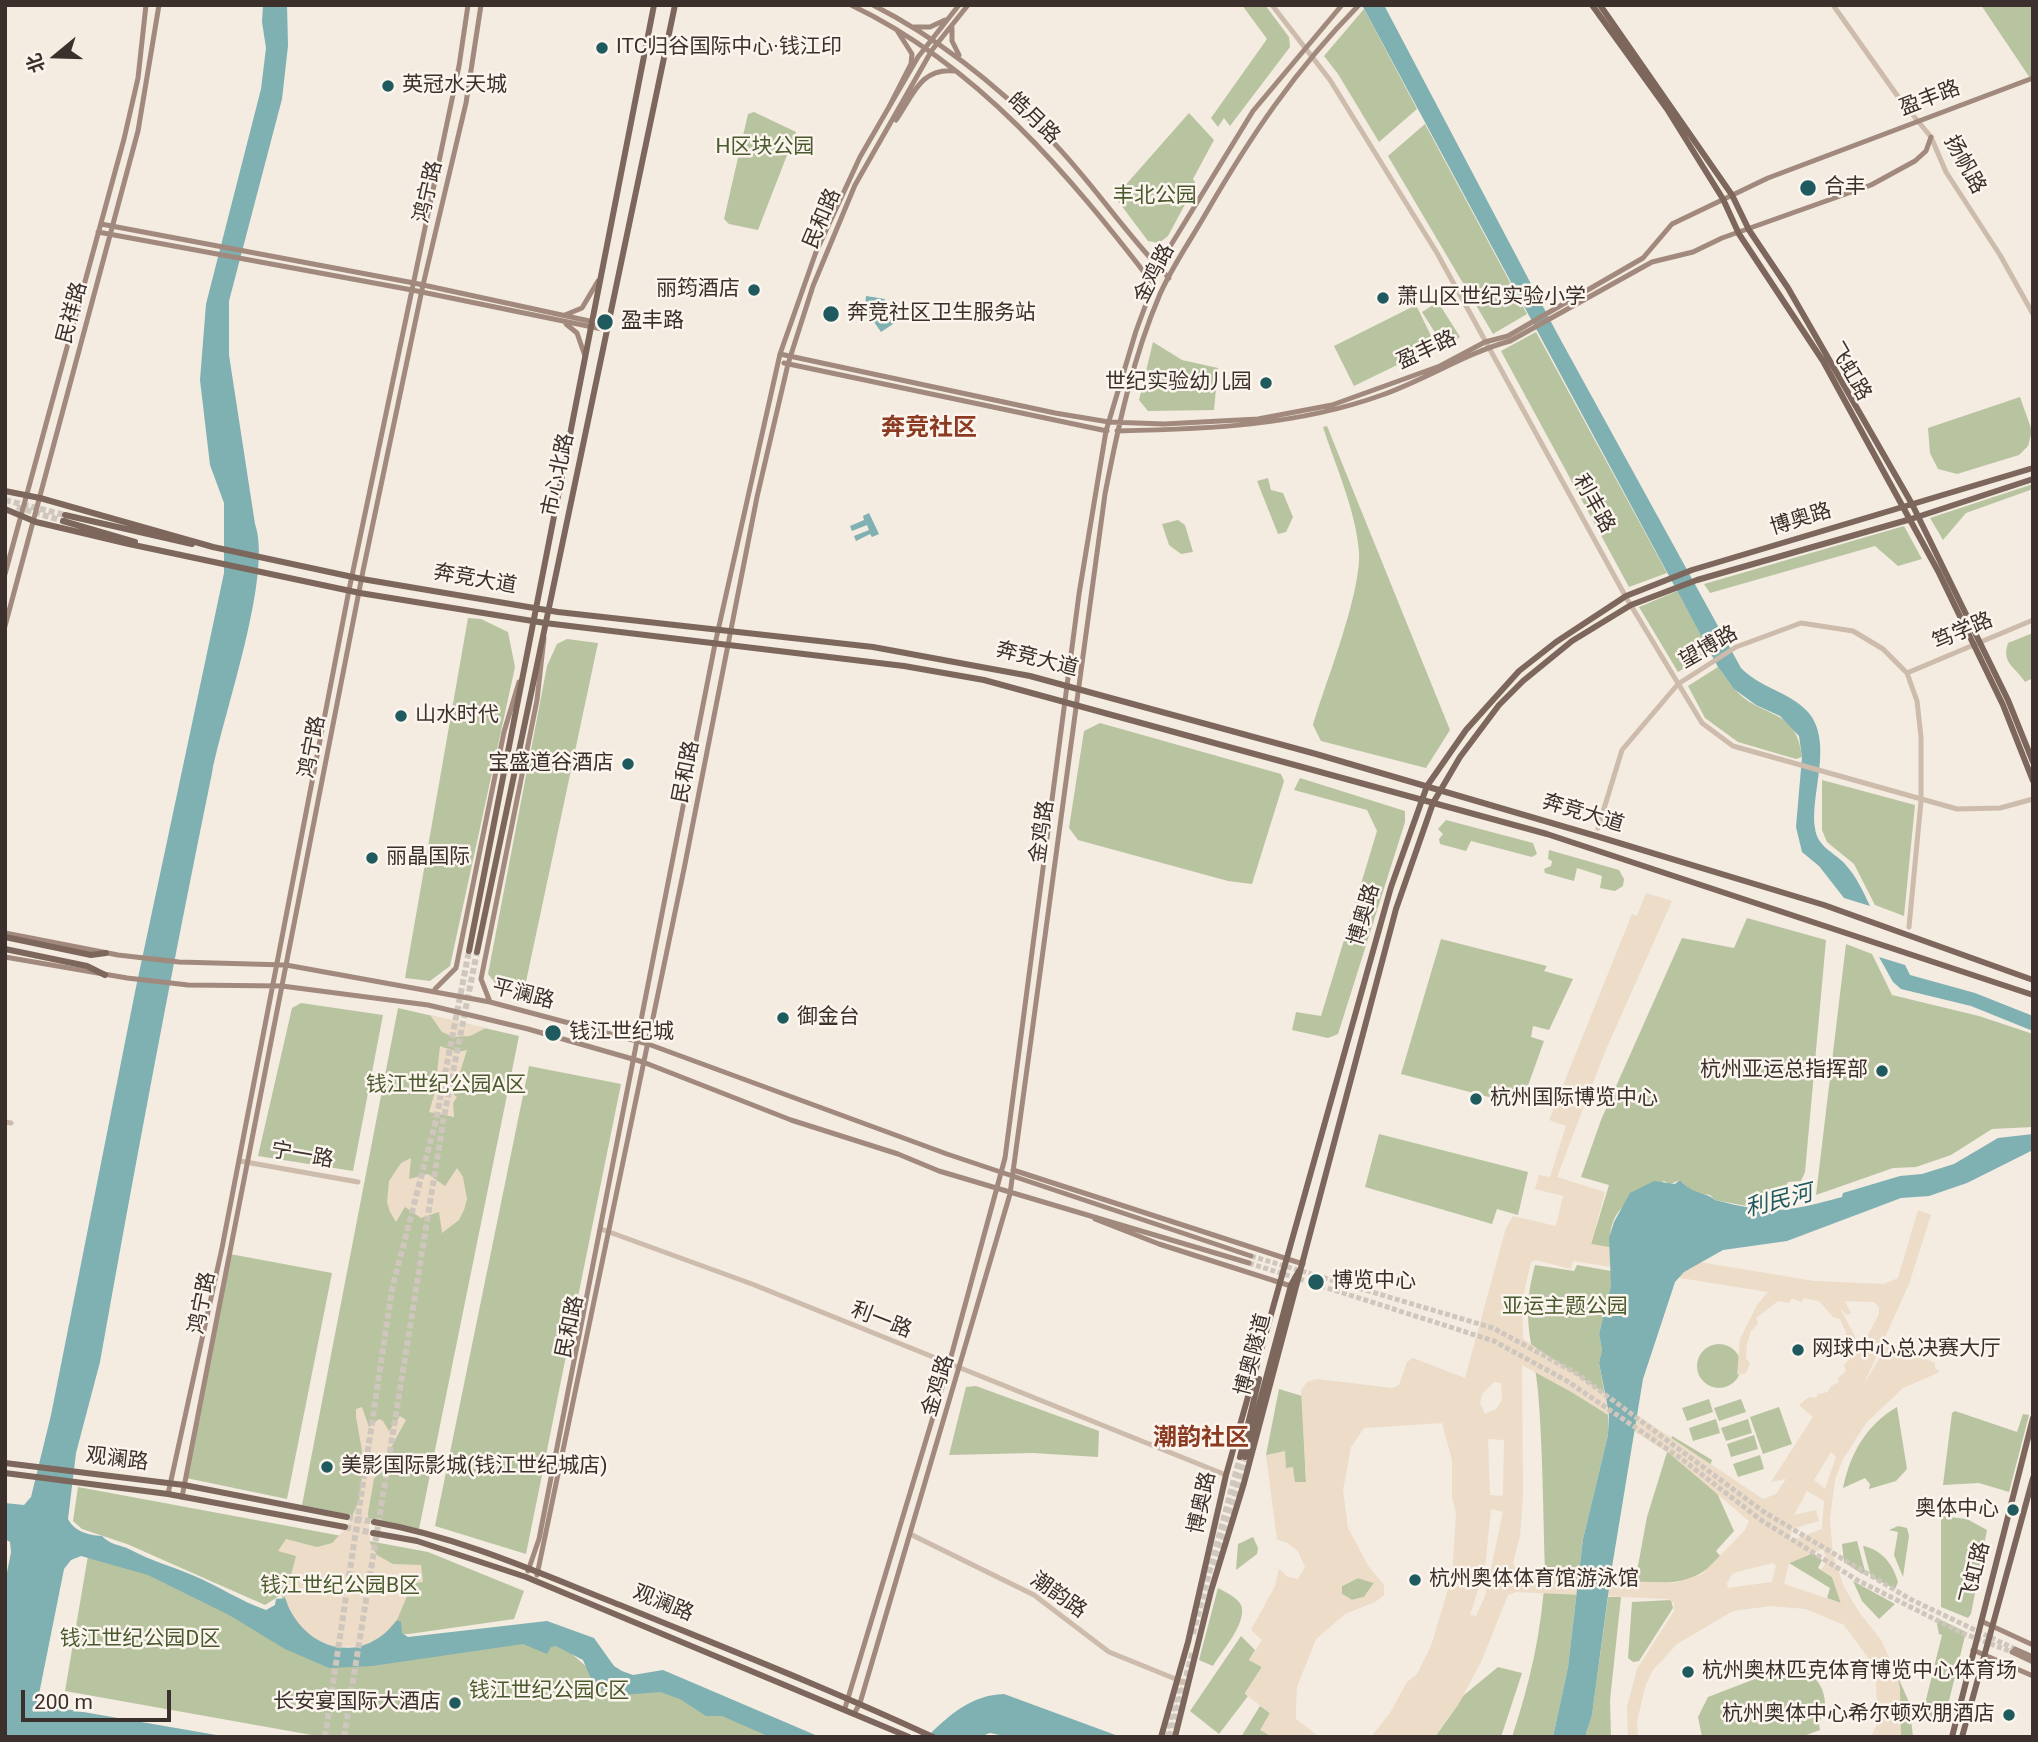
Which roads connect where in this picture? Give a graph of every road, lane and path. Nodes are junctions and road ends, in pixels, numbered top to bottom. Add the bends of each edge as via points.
1 (146, 5) edge
2 (159, 5) edge
3 (468, 5) edge
4 (481, 5) edge
5 (654, 5) edge
6 (675, 5) edge
7 (851, 5) edge
8 (873, 5) edge
9 (959, 5) edge
10 (968, 5) edge
11 (1272, 5) edge
12 (1342, 5) edge
13 (1592, 5) edge
14 (1600, 5) edge
15 (1833, 5) edge
16 (1358, 6) edge
17 (954, 12) junction
18 (956, 20) junction
19 (911, 26) junction
20 (894, 27) junction
21 (933, 39) junction
22 (939, 43) junction
23 (1304, 47) junction
24 (929, 49) junction
25 (1311, 55) junction
26 (963, 61) junction
27 (955, 71) junction
28 (2033, 78) edge
29 (889, 111) junction
30 (1919, 120) junction
31 (888, 127) junction
32 (1931, 137) junction
33 (1732, 195) junction
34 (1723, 199) junction
35 (101, 224) junction
36 (113, 226) junction
37 (1749, 230) junction
38 (98, 232) junction
39 (1739, 234) junction
40 (111, 235) junction
41 (1160, 268) junction
42 (601, 275) junction
43 (1170, 278) junction
44 (414, 283) junction
45 (1154, 285) junction
46 (422, 288) junction
47 (412, 290) junction
48 (1161, 291) junction
49 (2033, 313) edge
50 (561, 318) junction
51 (592, 324) junction
52 (607, 328) junction
53 (1487, 344) junction
54 (779, 354) junction
55 (790, 356) junction
56 (585, 357) junction
57 (778, 362) junction
58 (788, 364) junction
59 (1109, 422) junction
60 (1119, 423) junction
61 (1107, 430) junction
62 (1117, 431) junction
63 (2033, 468) edge
64 (2033, 479) edge
65 (5, 492) edge
66 (25, 495) junction
67 (40, 498) junction
68 (1912, 504) junction
69 (1904, 507) junction
70 (5, 509) edge
71 (20, 514) junction
72 (1914, 517) junction
73 (36, 522) junction
74 (204, 544) junction
75 (196, 559) junction
76 (5, 574) edge
77 (353, 577) junction
78 (362, 579) junction
79 (349, 590) junction
80 (360, 593) junction
81 (1626, 596) junction
82 (1631, 605) junction
83 (535, 608) junction
84 (548, 610) junction
85 (532, 620) junction
86 (2033, 620) edge
87 (545, 623) junction
88 (5, 626) edge
89 (719, 629) junction
90 (731, 631) junction
91 (1976, 642) junction
92 (715, 644) junction
93 (728, 647) junction
94 (523, 669) junction
95 (1907, 673) junction
96 (1678, 684) junction
97 (1069, 686) junction
98 (1080, 689) junction
99 (1067, 702) junction
100 (1077, 704) junction
101 (2033, 762) edge
102 (2033, 781) edge
103 (1427, 786) junction
104 (1441, 790) junction
105 (2033, 799) edge
106 (1421, 801) junction
107 (1921, 801) junction
108 (1433, 803) junction
109 (1598, 828) dead end
110 (1909, 927) dead end
111 (5, 935) edge
112 (5, 949) edge
113 (106, 953) joint
114 (5, 957) edge
115 (278, 964) junction
116 (286, 965) junction
117 (105, 975) junction
118 (2033, 980) edge
119 (282, 986) junction
120 (271, 987) junction
121 (434, 990) junction
122 (2033, 995) edge
123 (490, 1002) junction
124 (638, 1041) junction
125 (648, 1044) junction
126 (634, 1060) junction
127 (643, 1062) junction
128 (243, 1162) junction
129 (1001, 1171) junction
130 (1013, 1173) junction
131 (358, 1182) dead end
132 (996, 1189) junction
133 (1010, 1194) junction
134 (1093, 1217) junction
135 (604, 1230) junction
136 (1251, 1256) tunnel mouth
137 (1288, 1260) junction
138 (1249, 1263) tunnel mouth
139 (1303, 1264) junction
140 (1282, 1282) junction
141 (1294, 1287) junction
142 (1264, 1349) junction
143 (949, 1364) junction
144 (960, 1369) junction
145 (2033, 1418) edge
146 (2031, 1429) edge
147 (5, 1462) edge
148 (5, 1473) edge
149 (1226, 1475) junction
150 (2033, 1478) edge
151 (172, 1485) junction
152 (184, 1485) junction
153 (168, 1494) junction
154 (182, 1497) junction
155 (348, 1517) tunnel mouth
156 (374, 1522) tunnel mouth
157 (345, 1527) tunnel mouth
158 (373, 1533) tunnel mouth
159 (910, 1534) junction
160 (530, 1568) junction
161 (538, 1573) junction
162 (526, 1577) junction
163 (535, 1581) junction
164 (1981, 1621) junction
165 (1993, 1626) junction
166 (2033, 1646) edge
167 (1973, 1650) junction
168 (2014, 1650) tunnel mouth
169 (1984, 1656) junction
170 (2033, 1659) edge
171 (2033, 1676) edge
172 (1176, 1681) junction
173 (1188, 1684) junction
174 (849, 1699) junction
175 (860, 1703) junction
176 (845, 1708) junction
177 (855, 1712) junction
178 (909, 1737) edge
179 (933, 1737) edge
180 (1161, 1737) edge
181 (1175, 1737) edge
182 (1952, 1737) edge
183 (1962, 1737) edge

1 - 35 main road, 民祥路 via 138,78
2 - 36 main road, 民祥路 via 147,89
3 - 44 main road, 鸿宁路
4 - 46 main road, 鸿宁路 via 466,103
5 - 42 main road, 市心北路
6 - 52 main road, 市心北路
7 - 20 main road, 皓月路
8 - 19 main road, 皓月路
9 - 17 main road, 民和路
10 - 18 main road, 民和路
11 - 23 street, 利丰路
12 - 23 main road, 金鸡路
13 - 34 main road, 飞虹路 via 1667,109
14 - 33 main road, 飞虹路
15 - 30 street, 扬帆路
16 - 25 main road, 金鸡路
17 - 19 main road via 939,25
17 - 21 main road, 民和路
18 - 22 main road, 民和路
18 - 26 main road via 952,41
19 - 21 main road, 皓月路
20 - 24 main road, 皓月路
20 - 29 main road via 912,54 889,101
21 - 22 main road, 皓月路
21 - 24 main road, 民和路
22 - 24 main road, 民和路
22 - 26 main road, 皓月路
23 - 25 street, 利丰路
23 - 41 main road, 金鸡路 via 1253,111
24 - 27 main road, 皓月路
24 - 29 main road, 民和路
24 - 31 main road, 民和路
25 - 43 main road, 金鸡路 via 1234,163
25 - 53 street, 利丰路 via 1437,253
26 - 41 main road, 皓月路 via 1051,140
27 - 31 main road via 925,75
27 - 45 main road, 皓月路 via 1073,182
28 - 30 main road, 盈丰路
29 - 54 main road, 民和路 via 860,157 833,214
30 - 32 street, 扬帆路
30 - 33 main road, 盈丰路
31 - 55 main road, 民和路 via 832,235
32 - 37 main road, 盈丰路 via 1926,151 1915,160 1871,185
32 - 49 street, 扬帆路 via 1946,172
33 - 34 main road, 盈丰路
33 - 37 main road, 飞虹路
34 - 39 main road, 飞虹路
34 - 53 main road, 盈丰路 via 1672,223 1643,258
35 - 36 main road
35 - 38 main road, 民祥路
36 - 40 main road, 民祥路
36 - 44 main road
37 - 39 main road, 盈丰路
37 - 68 main road, 飞虹路 via 1788,288
38 - 40 main road
38 - 66 main road, 民祥路
39 - 53 main road, 盈丰路 via 1652,262 1510,341
39 - 69 main road, 飞虹路 via 1823,361
40 - 47 main road
40 - 67 main road, 民祥路
41 - 43 main road, 皓月路
41 - 45 main road, 金鸡路
42 - 50 main road via 589,301
42 - 51 main road, 市心北路
43 - 48 main road, 金鸡路
44 - 46 main road
44 - 47 main road, 鸿宁路
45 - 48 main road, 皓月路
45 - 59 main road, 金鸡路
46 - 47 main road
46 - 50 main road
46 - 78 main road, 鸿宁路
47 - 77 main road, 鸿宁路
48 - 60 main road, 金鸡路
50 - 51 main road
50 - 56 main road via 577,333
51 - 52 main road
51 - 56 main road, 市心北路
52 - 84 main road, 市心北路
53 - 60 main road, 盈丰路 via 1398,383 1303,412 1211,423
53 - 62 main road, 盈丰路 via 1423,380 1317,415 1211,428
53 - 81 street, 利丰路
54 - 55 main road, 盈丰路
54 - 57 main road, 民和路
55 - 58 main road, 民和路
55 - 59 main road, 盈丰路
56 - 83 main road, 市心北路
57 - 58 main road, 盈丰路
57 - 89 main road, 民和路
58 - 61 main road, 盈丰路
58 - 90 main road, 民和路
59 - 60 main road, 盈丰路
59 - 61 main road, 金鸡路
60 - 62 main road, 金鸡路
61 - 62 main road, 盈丰路
61 - 97 main road, 金鸡路 via 1079,594
62 - 98 main road, 金鸡路
63 - 68 main road, 博奥路
64 - 72 main road, 博奥路
65 - 66 main road, 奔竞大道
66 - 67 main road, 奔竞大道
66 - 71 main road, 民祥路
67 - 73 main road, 民祥路
67 - 74 main road, 奔竞大道
68 - 69 main road, 博奥路
68 - 72 main road, 飞虹路
69 - 72 main road, 飞虹路
69 - 81 main road, 博奥路 via 1692,570
70 - 71 main road, 奔竞大道
71 - 73 main road, 奔竞大道
71 - 76 main road, 民祥路
72 - 82 main road, 博奥路 via 1697,580
72 - 91 main road, 飞虹路
73 - 75 main road, 奔竞大道
73 - 88 main road, 民祥路
74 - 75 main road via 64,518
74 - 77 main road, 奔竞大道
75 - 79 main road, 奔竞大道
77 - 78 main road, 奔竞大道
77 - 79 main road, 鸿宁路
78 - 80 main road, 鸿宁路
78 - 83 main road, 奔竞大道
79 - 80 main road, 奔竞大道
79 - 115 main road, 鸿宁路
80 - 85 main road, 奔竞大道
80 - 116 main road, 鸿宁路
81 - 82 street, 利丰路
81 - 103 main road, 博奥路 via 1518,671 1466,730
82 - 96 street, 利丰路
82 - 104 main road, 博奥路 via 1572,641 1522,681 1479,730
83 - 84 main road, 奔竞大道
83 - 85 main road, 市心北路
84 - 87 main road, 市心北路
84 - 89 main road, 奔竞大道
85 - 87 main road, 奔竞大道
85 - 94 main road, 市心北路
86 - 91 street, 笃学路
87 - 92 main road, 奔竞大道
87 - 94 main road, 市心北路 via 473,952
87 - 123 main road via 544,662 481,979
89 - 90 main road, 奔竞大道
89 - 92 main road, 民和路
90 - 93 main road, 民和路
90 - 97 main road, 奔竞大道 via 873,646 981,664
91 - 95 street, 笃学路
91 - 101 main road, 飞虹路
91 - 102 main road, 飞虹路
92 - 93 main road, 奔竞大道
92 - 124 main road, 民和路
93 - 99 main road, 奔竞大道 via 904,666 984,680
93 - 125 main road, 民和路
94 - 121 main road via 504,732 456,968
95 - 96 street, 望博路 via 1882,649 1853,631 1801,623 1736,647
95 - 107 street via 1917,701 1921,737
96 - 107 street, 利丰路 via 1702,723 1733,746
96 - 109 street, 望博路 via 1622,750
97 - 98 main road, 奔竞大道
97 - 99 main road, 金鸡路
98 - 100 main road, 金鸡路
98 - 103 main road, 奔竞大道
99 - 100 main road, 奔竞大道
99 - 129 main road, 金鸡路
100 - 106 main road, 奔竞大道
100 - 130 main road, 金鸡路
103 - 104 main road, 奔竞大道
103 - 106 main road, 博奥路
104 - 108 main road, 博奥路
104 - 118 main road, 奔竞大道 via 1824,905
105 - 107 street, 利丰路 via 2000,808 1957,809
106 - 108 main road, 奔竞大道
106 - 137 main road, 博奥路 via 1391,887
107 - 110 street
108 - 122 main road, 奔竞大道 via 1548,834
108 - 139 main road, 博奥路 via 1396,909
111 - 113 main road via 91,955
112 - 117 main road via 88,966
113 - 115 main road, 平澜路 via 179,962
114 - 117 main road, 平澜路
115 - 116 main road, 平澜路
115 - 120 main road, 鸿宁路
116 - 119 main road, 鸿宁路
116 - 121 main road, 平澜路
117 - 120 main road, 平澜路 via 188,985
119 - 120 main road, 平澜路
119 - 126 main road, 平澜路 via 428,1005
119 - 128 main road, 鸿宁路
120 - 128 main road, 鸿宁路
121 - 123 main road, 平澜路
123 - 124 main road, 平澜路
124 - 125 main road, 平澜路
124 - 126 main road, 民和路
125 - 127 main road, 民和路
125 - 129 main road, 平澜路
126 - 127 main road, 平澜路
126 - 135 main road, 民和路
127 - 132 main road, 平澜路 via 791,1120
127 - 135 main road, 民和路
128 - 131 street, 宁一路
128 - 151 main road, 鸿宁路
128 - 152 main road, 鸿宁路
129 - 130 main road, 平澜路
129 - 132 main road, 金鸡路
130 - 133 main road, 金鸡路
130 - 136 main road
130 - 137 main road
132 - 133 main road, 平澜路
132 - 143 main road, 金鸡路
133 - 134 main road, 平澜路
133 - 144 main road, 金鸡路
134 - 138 main road
134 - 140 main road via 1108,1227
135 - 143 street, 利一路
135 - 160 main road, 民和路
135 - 161 main road, 民和路
137 - 139 main road
137 - 140 main road, 博奥路
139 - 141 main road, 博奥路
140 - 141 main road
140 - 142 main road, 博奥路
141 - 142 main road, 博奥隧道 via 1242,1457
141 - 173 main road, 博奥路
142 - 149 main road, 博奥路
143 - 144 street, 利一路
143 - 174 main road, 金鸡路
144 - 149 street, 利一路
144 - 159 main road, 金鸡路
145 - 146 main road, 飞虹路
146 - 164 main road, 飞虹路
147 - 151 main road, 观澜路
148 - 153 main road, 观澜路
149 - 172 main road, 博奥路
150 - 165 main road, 飞虹路
151 - 152 main road, 观澜路
151 - 153 main road, 鸿宁路
152 - 154 main road, 鸿宁路
152 - 155 main road, 观澜路
153 - 154 main road, 观澜路
154 - 157 main road, 观澜路
156 - 160 main road, 观澜路 via 426,1531
158 - 162 main road, 观澜路 via 417,1541
159 - 172 street, 潮韵路 via 1040,1599 1109,1652
159 - 175 main road, 金鸡路
160 - 161 main road, 观澜路
160 - 162 main road, 民和路
161 - 163 main road, 民和路
161 - 174 main road, 观澜路
162 - 163 main road, 观澜路
163 - 176 main road, 观澜路
164 - 165 main road
164 - 167 main road, 飞虹路
165 - 166 main road
165 - 169 main road, 飞虹路
167 - 169 main road
167 - 182 main road, 飞虹路
168 - 170 main road
169 - 171 main road
169 - 183 main road, 飞虹路
172 - 173 street, 潮韵路
172 - 180 main road, 博奥路
173 - 181 main road, 博奥路
174 - 175 main road, 观澜路
174 - 176 main road, 金鸡路
175 - 177 main road, 金鸡路
175 - 179 main road, 观澜路
176 - 177 main road, 观澜路
177 - 178 main road, 观澜路

